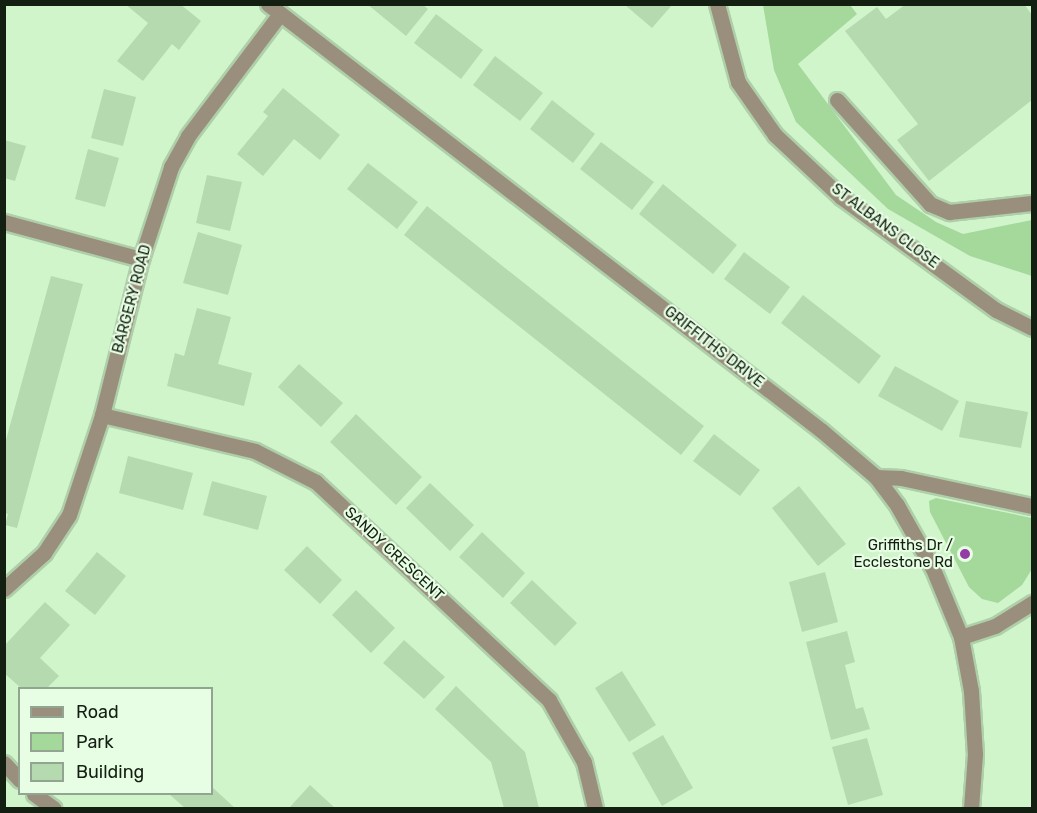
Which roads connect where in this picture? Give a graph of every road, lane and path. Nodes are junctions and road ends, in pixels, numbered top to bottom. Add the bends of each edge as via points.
1 (717, 4) edge
2 (274, 9) edge
3 (837, 100) dead end
4 (1032, 203) edge
5 (4, 222) edge
6 (141, 260) junction
7 (1032, 328) edge
8 (102, 415) junction
9 (876, 477) junction
10 (1032, 506) edge
11 (4, 590) edge
12 (1032, 603) edge
13 (961, 637) junction
14 (4, 763) edge
15 (18, 778) edge
16 (35, 795) edge
17 (53, 808) edge
18 (595, 808) edge
19 (971, 808) edge

1 - 7 street, ST ALBANS CLOSE via 738,82 775,135 842,197 996,310
2 - 6 street, BARGERY ROAD via 171,167
2 - 9 street, GRIFFITHS DRIVE via 813,424
3 - 4 street via 930,204 949,212
5 - 6 street
6 - 8 street, BARGERY ROAD
8 - 11 street, BARGERY ROAD via 59,534
8 - 18 street, SANDY CRESCENT via 255,451 316,482 549,700 584,762
9 - 10 street via 901,478
9 - 13 street, GRIFFITHS DRIVE via 897,505 933,569
12 - 13 street via 995,626
13 - 19 street, GRIFFITHS DRIVE via 971,691 975,754
14 - 15 street
16 - 17 street

